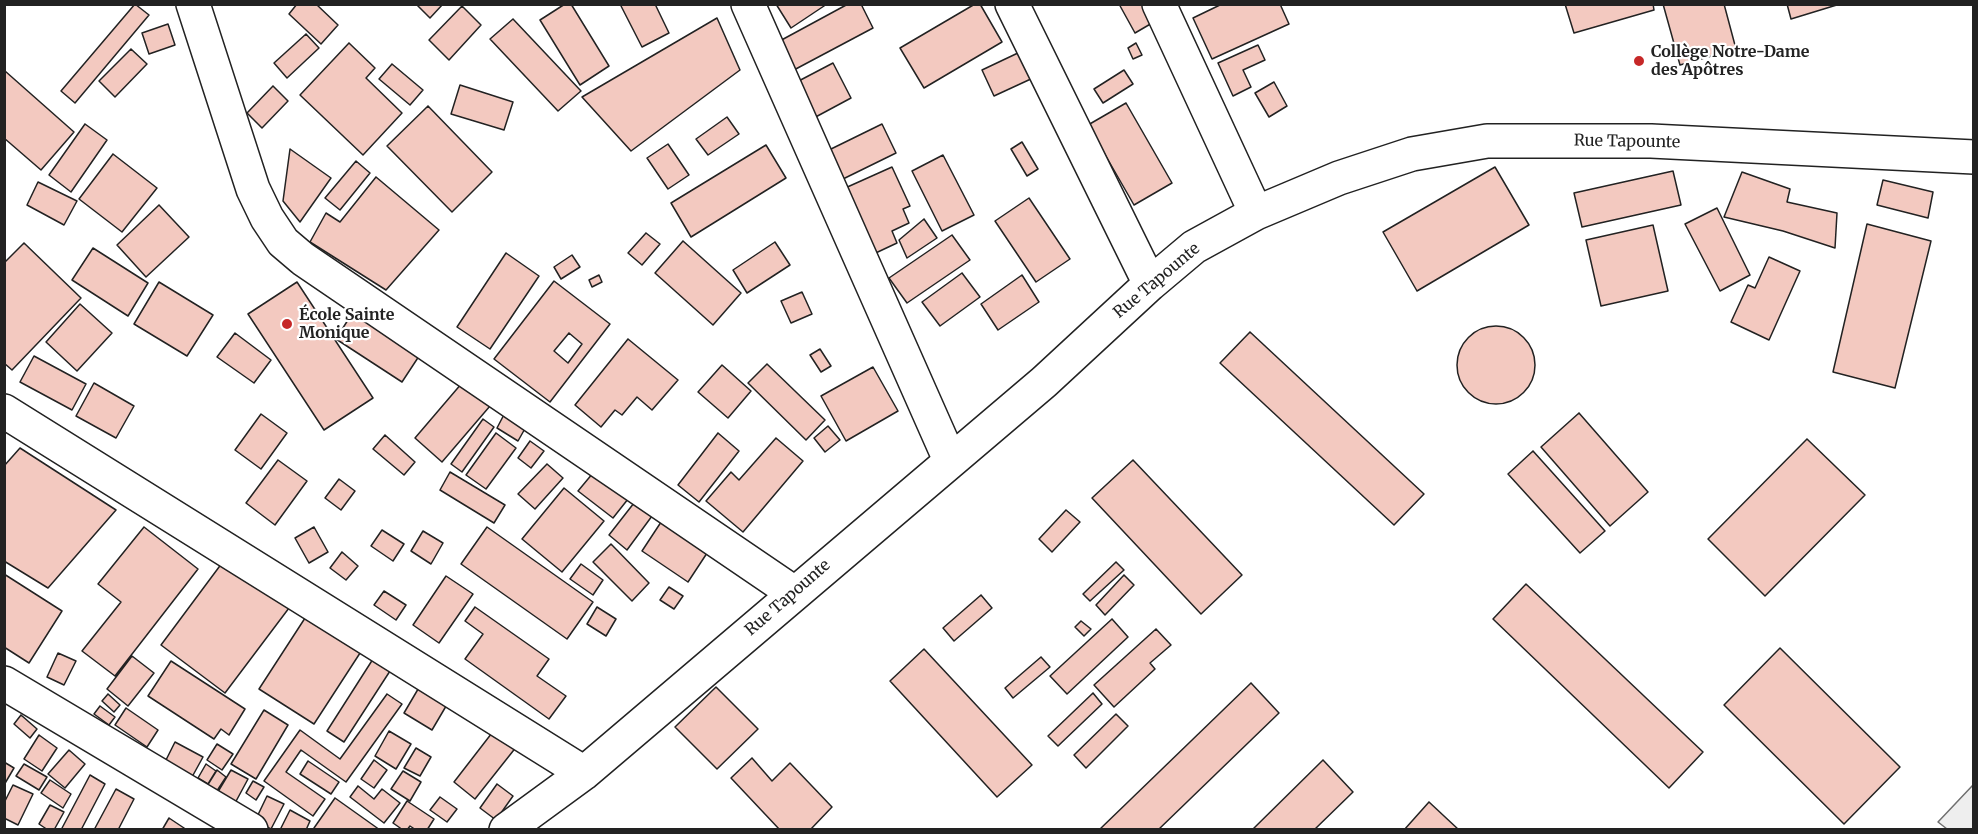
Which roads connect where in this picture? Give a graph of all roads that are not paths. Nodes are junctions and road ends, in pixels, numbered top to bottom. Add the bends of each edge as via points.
1 (193, 4) edge
2 (748, 4) edge
3 (1012, 4) edge
4 (1159, 4) edge
5 (1974, 157) edge
6 (1256, 213) junction
7 (1149, 284) junction
8 (4, 411) edge
9 (950, 460) junction
10 (794, 593) junction
11 (4, 683) edge
12 (584, 773) junction
13 (251, 830) edge
14 (506, 830) edge

1 - 10 street via 253,189 283,242
2 - 9 street
3 - 7 street
4 - 6 street
5 - 6 street, Rue Tapounte via 1651,141 1487,141 1412,154 1340,178
6 - 7 street, Rue Tapounte via 1194,247
7 - 9 street, Rue Tapounte via 1044,381
8 - 12 street
9 - 10 street, Rue Tapounte
10 - 12 street, Rue Tapounte
11 - 13 street
12 - 14 street, Rue Tapounte

